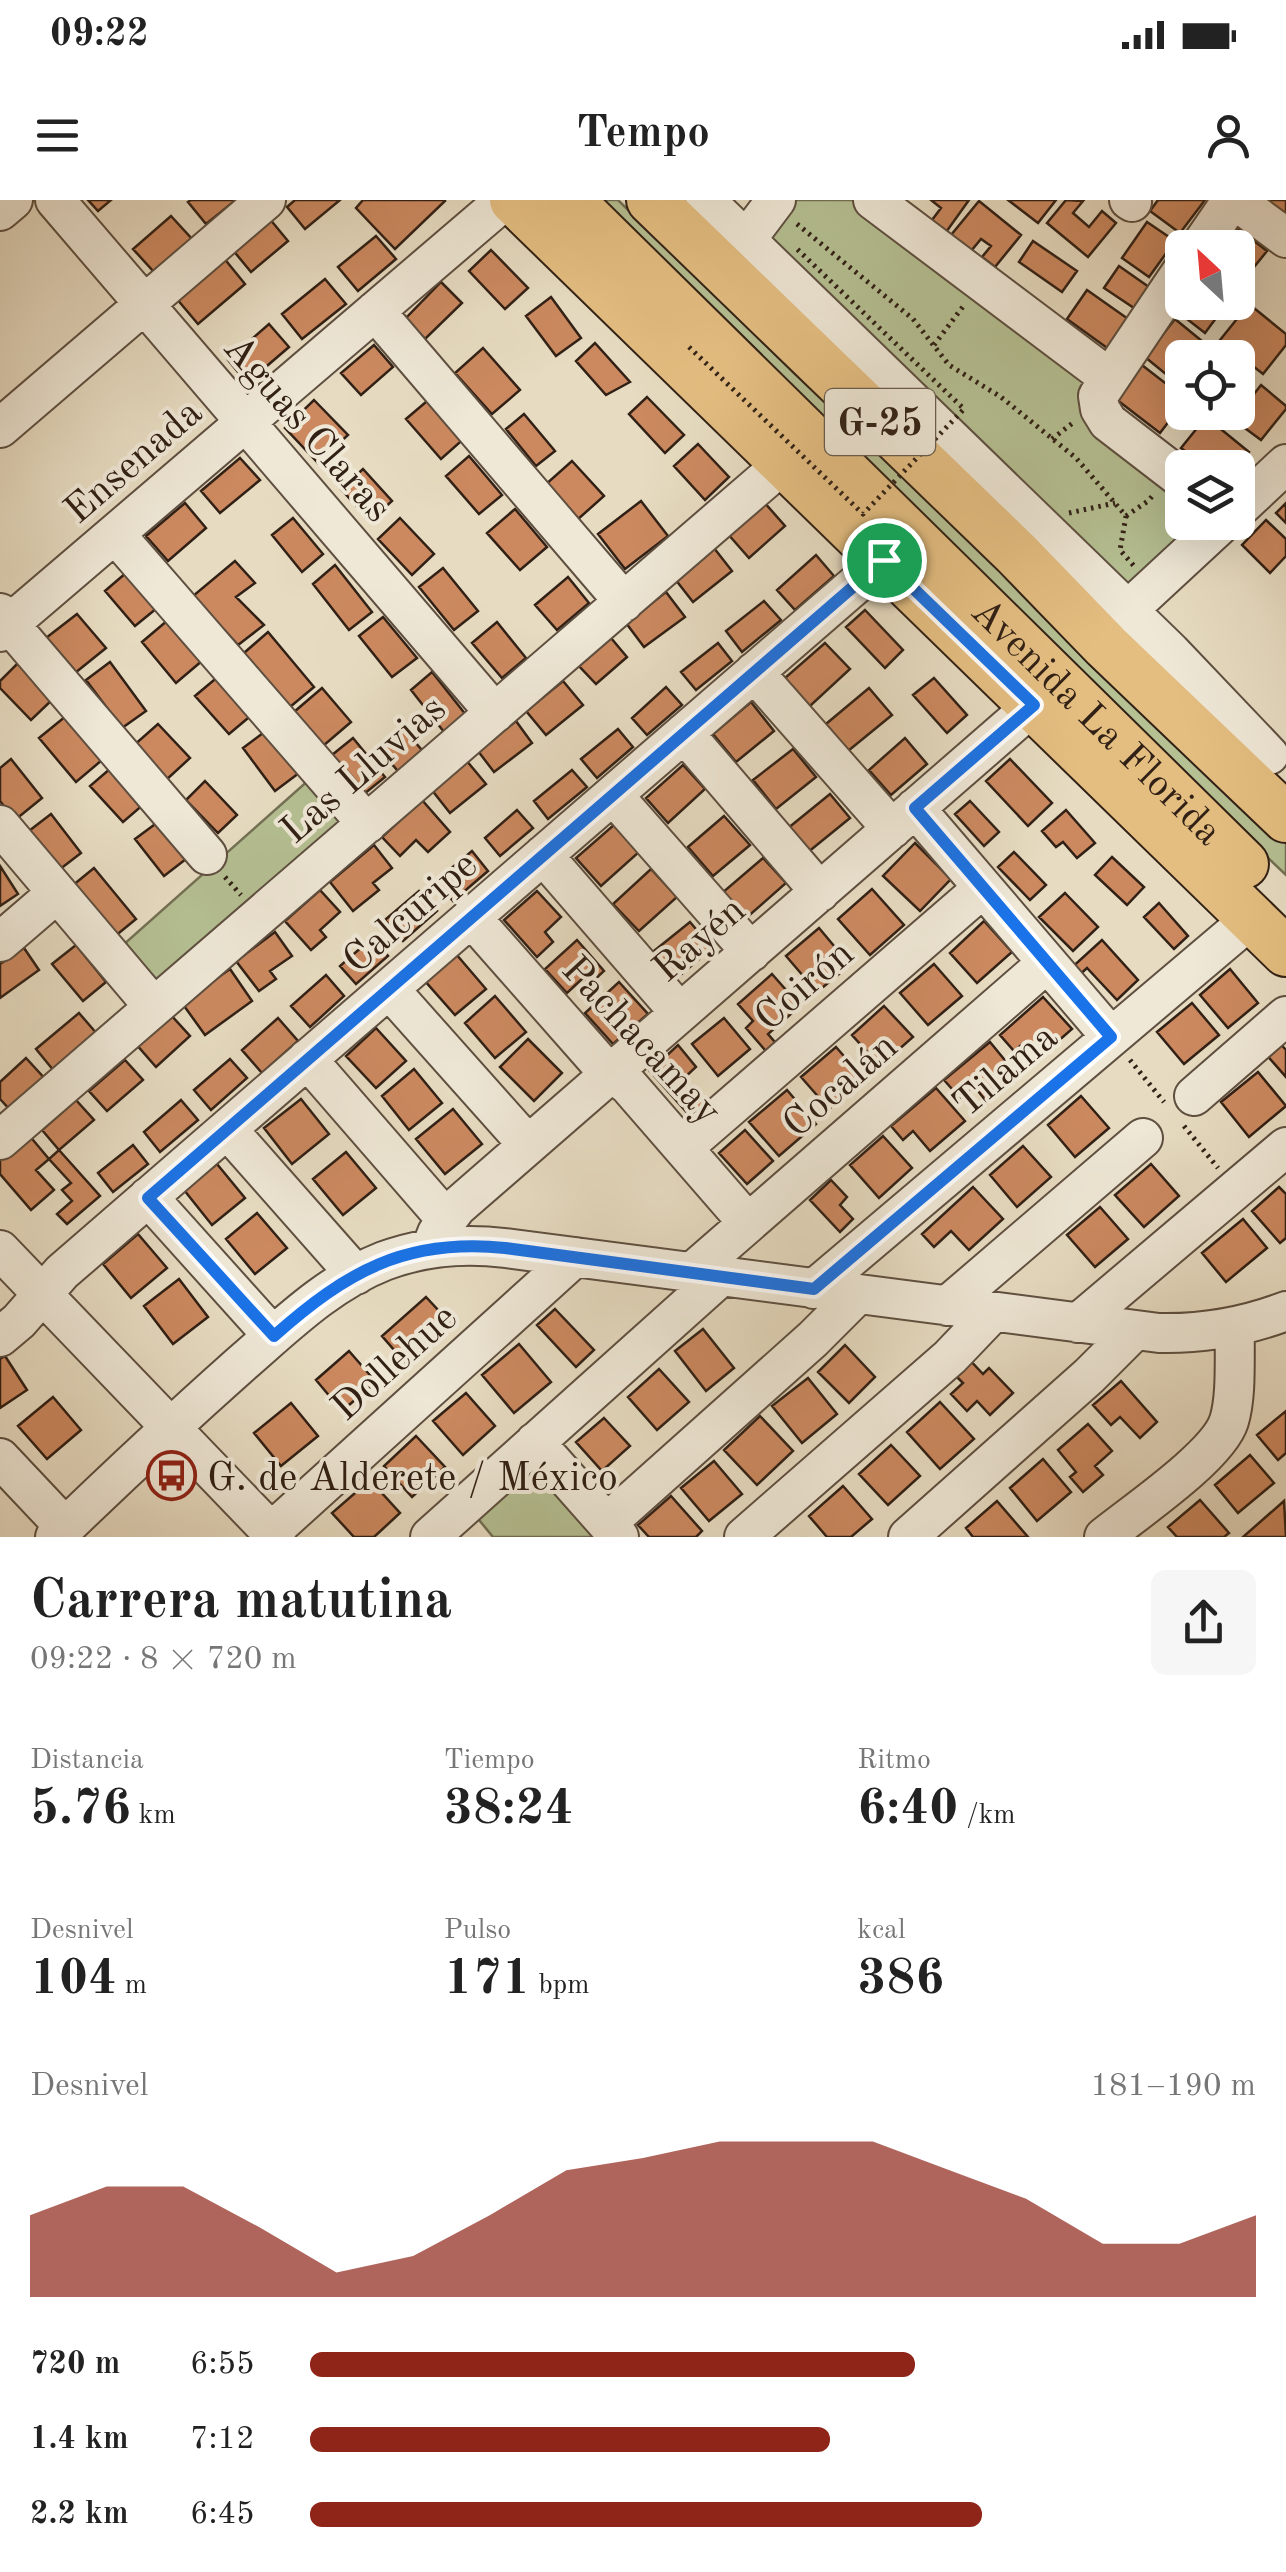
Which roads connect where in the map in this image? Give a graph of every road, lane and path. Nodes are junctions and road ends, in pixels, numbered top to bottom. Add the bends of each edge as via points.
1 (13, 200) edge
2 (55, 200) edge
3 (266, 200) edge
4 (505, 200) edge
5 (514, 200) edge
6 (569, 200) edge
7 (651, 200) edge
8 (705, 200) edge
9 (874, 200) edge
10 (1234, 200) edge
11 (783, 210) edge
12 (0, 212) edge
13 (1212, 230) edge
14 (1286, 238) edge
15 (746, 240) junction
16 (984, 283) junction
17 (1165, 295) edge
18 (144, 304) junction
19 (375, 311) junction
20 (934, 345) junction
21 (688, 347) dead end
22 (1108, 377) junction
23 (246, 422) junction
24 (0, 428) edge
25 (784, 464) junction
26 (1286, 464) edge
27 (1165, 465) edge
28 (1255, 493) edge
29 (1115, 503) junction
30 (1040, 526) junction
31 (115, 534) junction
32 (1205, 540) edge
33 (884, 560) junction
34 (624, 602) junction
35 (1129, 615) junction
36 (3, 623) edge
37 (754, 672) junction
38 (1048, 694) junction
39 (495, 713) junction
40 (684, 733) junction
41 (1277, 765) edge
42 (613, 794) junction
43 (904, 818) junction
44 (1286, 818) edge
45 (367, 824) junction
46 (0, 826) edge
47 (206, 854) joint
48 (543, 855) junction
49 (983, 888) junction
50 (820, 892) junction
51 (57, 893) junction
52 (259, 917) junction
53 (471, 917) junction
54 (1275, 920) edge
55 (0, 942) edge
56 (751, 952) junction
57 (1286, 952) edge
58 (1047, 963) junction
59 (389, 989) junction
60 (154, 1007) junction
61 (680, 1013) junction
62 (1286, 1016) edge
63 (1111, 1037) junction
64 (308, 1059) junction
65 (612, 1072) junction
66 (1194, 1096) dead end
67 (227, 1129) junction
68 (1144, 1138) dead end
69 (0, 1140) edge
70 (528, 1145) junction
71 (1286, 1147) edge
72 (683, 1148) junction
73 (148, 1198) junction
74 (748, 1223) junction
75 (439, 1233) junction
76 (0, 1250) edge
77 (575, 1257) junction
78 (356, 1274) junction
79 (706, 1275) junction
80 (814, 1289) junction
81 (42, 1294) junction
82 (858, 1294) junction
83 (947, 1306) junction
84 (1286, 1311) edge
85 (993, 1312) junction
86 (1078, 1324) junction
87 (1235, 1328) junction
88 (1134, 1330) junction
89 (274, 1336) junction
90 (0, 1337) edge
91 (170, 1428) junction
92 (535, 1442) junction
93 (0, 1458) edge
94 (472, 1524) edge
95 (613, 1530) edge
96 (60, 1532) edge
97 (274, 1534) edge
98 (430, 1537) edge
99 (744, 1537) edge
100 (908, 1537) edge
101 (1104, 1537) edge

1 - 12 street
2 - 18 street, Aguas Claras
3 - 18 street
4 - 19 street, Ensenada
5 - 25 main road, Avenida La Florida
6 - 38 main road, Avenida La Florida / G-25
7 - 35 main road, Avenida La Florida / G-25 via 1002,539
8 - 15 street, Avenida La Florida
9 - 16 street
10 - 13 street
10 - 14 street
11 - 15 street
11 - 20 path
11 - 21 path, bridge via 795,246 964,409 863,514
15 - 30 street, Avenida La Florida
16 - 20 path
16 - 22 street
17 - 22 street
18 - 23 street, Aguas Claras
18 - 24 street
19 - 23 street, Ensenada
19 - 34 street
20 - 29 path via 950,365 1002,397 1076,458
22 - 27 street via 1098,396 1103,416
23 - 31 street, Ensenada
23 - 39 street, Aguas Claras
25 - 33 main road, Avenida La Florida
25 - 34 street, Las Lluvias
26 - 28 street
29 - 30 path via 1074,510
29 - 35 path via 1126,516 1120,550
30 - 35 street, Avenida La Florida
31 - 36 street, Ensenada
31 - 45 street
32 - 35 street
33 - 37 street, Calcuripe
33 - 38 main road, Avenida La Florida
34 - 39 street, Las Lluvias
35 - 38 main road via 1068,650
35 - 41 street, Avenida La Florida
35 - 44 main road, Avenida La Florida / G-25
36 - 47 street
37 - 40 street, Calcuripe
37 - 43 street
38 - 43 street, Rayén
38 - 54 main road, Avenida La Florida
38 - 54 main road, Avenida La Florida / G-25 via 1207,828
39 - 45 street, Las Lluvias
40 - 42 street, Calcuripe
40 - 50 street
42 - 48 street, Calcuripe
42 - 56 street
43 - 49 street
43 - 50 street, Rayén
45 - 52 street, Las Lluvias
46 - 51 street
47 - 52 path
48 - 53 street, Calcuripe
48 - 61 street
49 - 58 street
49 - 72 street, Coirón
50 - 56 street, Rayén
51 - 55 street
51 - 60 street
52 - 60 street, Las Lluvias
53 - 59 street, Calcuripe
53 - 65 street, Pachacamay
54 - 57 main road, Avenida La Florida
54 - 63 street, Tilama
56 - 61 street, Rayén
58 - 63 street
58 - 74 street, Cocalán
59 - 64 street, Calcuripe
59 - 70 street
60 - 69 street, Las Lluvias
61 - 65 street, Rayén
62 - 66 street
63 - 80 street, Tilama
64 - 67 street, Calcuripe
64 - 75 street
65 - 70 street, Rayén
65 - 72 street, Pachacamay
67 - 73 street, Calcuripe
67 - 78 street
68 - 83 street
70 - 75 street, Rayén
71 - 86 street
72 - 74 street, Pachacamay
73 - 81 street, Calcuripe
73 - 89 street
74 - 79 street, Cocalán
75 - 77 street
75 - 78 street
76 - 81 street
77 - 79 street
77 - 97 street, Dollehue
78 - 89 street
79 - 80 street
79 - 92 street, Cocalán
80 - 82 street
81 - 90 street, Calcuripe
81 - 91 street
82 - 83 street
82 - 95 street
83 - 85 street
84 - 87 street
85 - 86 street
85 - 99 street
86 - 88 street
87 - 88 street via 1185,1334
87 - 101 street via 1232,1406 1222,1436
88 - 100 street
89 - 91 street
91 - 96 street
91 - 97 street
92 - 94 street, Cocalán
92 - 95 street
93 - 96 street
94 - 98 street, Cocalán

